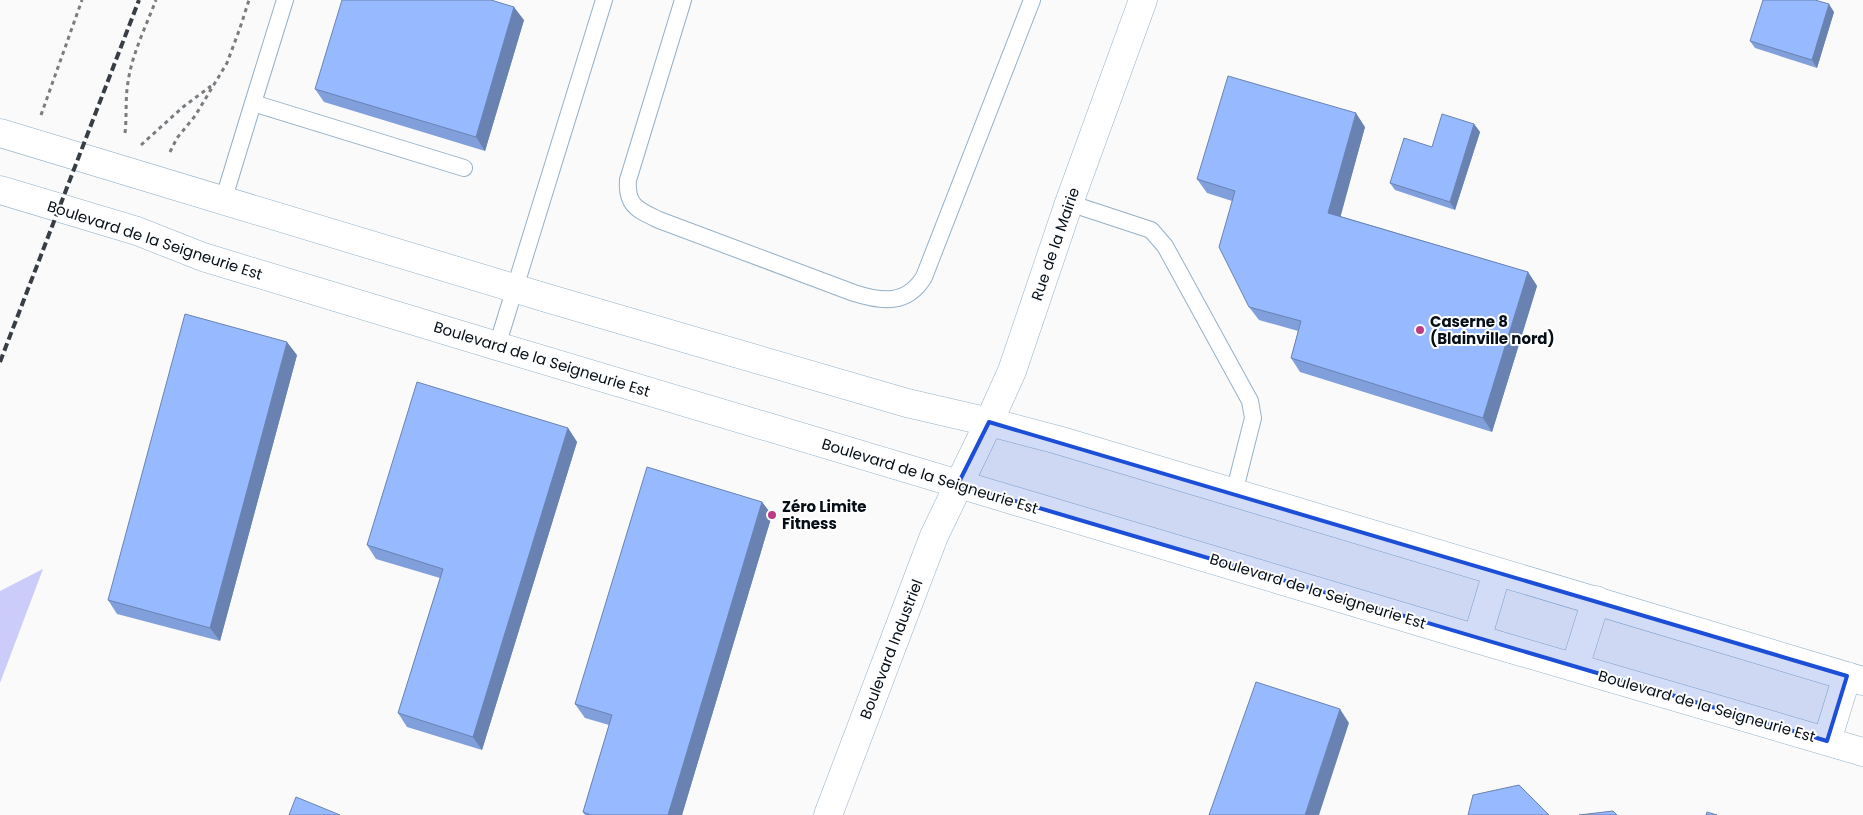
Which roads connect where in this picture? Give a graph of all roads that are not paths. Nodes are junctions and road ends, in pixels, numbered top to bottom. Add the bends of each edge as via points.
1 (285, 0) edge
2 (604, 0) edge
3 (683, 0) edge
4 (1032, 0) edge
5 (1143, 0) edge
6 (253, 103) junction
7 (0, 133) edge
8 (464, 168) dead end
9 (0, 190) edge
10 (223, 200) junction
11 (1069, 203) junction
12 (516, 288) junction
13 (497, 346) junction
14 (989, 422) junction
15 (958, 484) junction
16 (1234, 493) junction
17 (1498, 572) junction
18 (1596, 600) junction
19 (1477, 639) junction
20 (1575, 668) junction
21 (1855, 679) edge
22 (1827, 742) junction
23 (1863, 752) edge
24 (828, 815) edge

1 - 6 lane
2 - 12 lane
3 - 4 lane via 628,180 629,199 642,213 659,220 854,293 892,300 912,292 924,277
5 - 11 main road, Rue de la Mairie
6 - 8 lane
6 - 10 lane
7 - 10 main road
9 - 13 main road, Boulevard de la Seigneurie Est via 137,231 203,257
10 - 12 main road
11 - 14 main road, Rue de la Mairie via 1012,371
11 - 16 lane via 1151,230 1165,246 1250,400 1253,418
12 - 13 lane
12 - 14 main road via 907,403
13 - 15 main road, Boulevard de la Seigneurie Est
14 - 15 main road, Rue de la Mairie
14 - 16 main road
15 - 19 main road, Boulevard de la Seigneurie Est
15 - 24 main road, Boulevard Industriel via 934,536
16 - 17 main road
17 - 18 main road
17 - 19 main road
18 - 20 main road
18 - 21 main road
19 - 20 main road, Boulevard de la Seigneurie Est
20 - 22 main road, Boulevard de la Seigneurie Est
21 - 22 main road
22 - 23 main road, Boulevard de la Seigneurie Est

